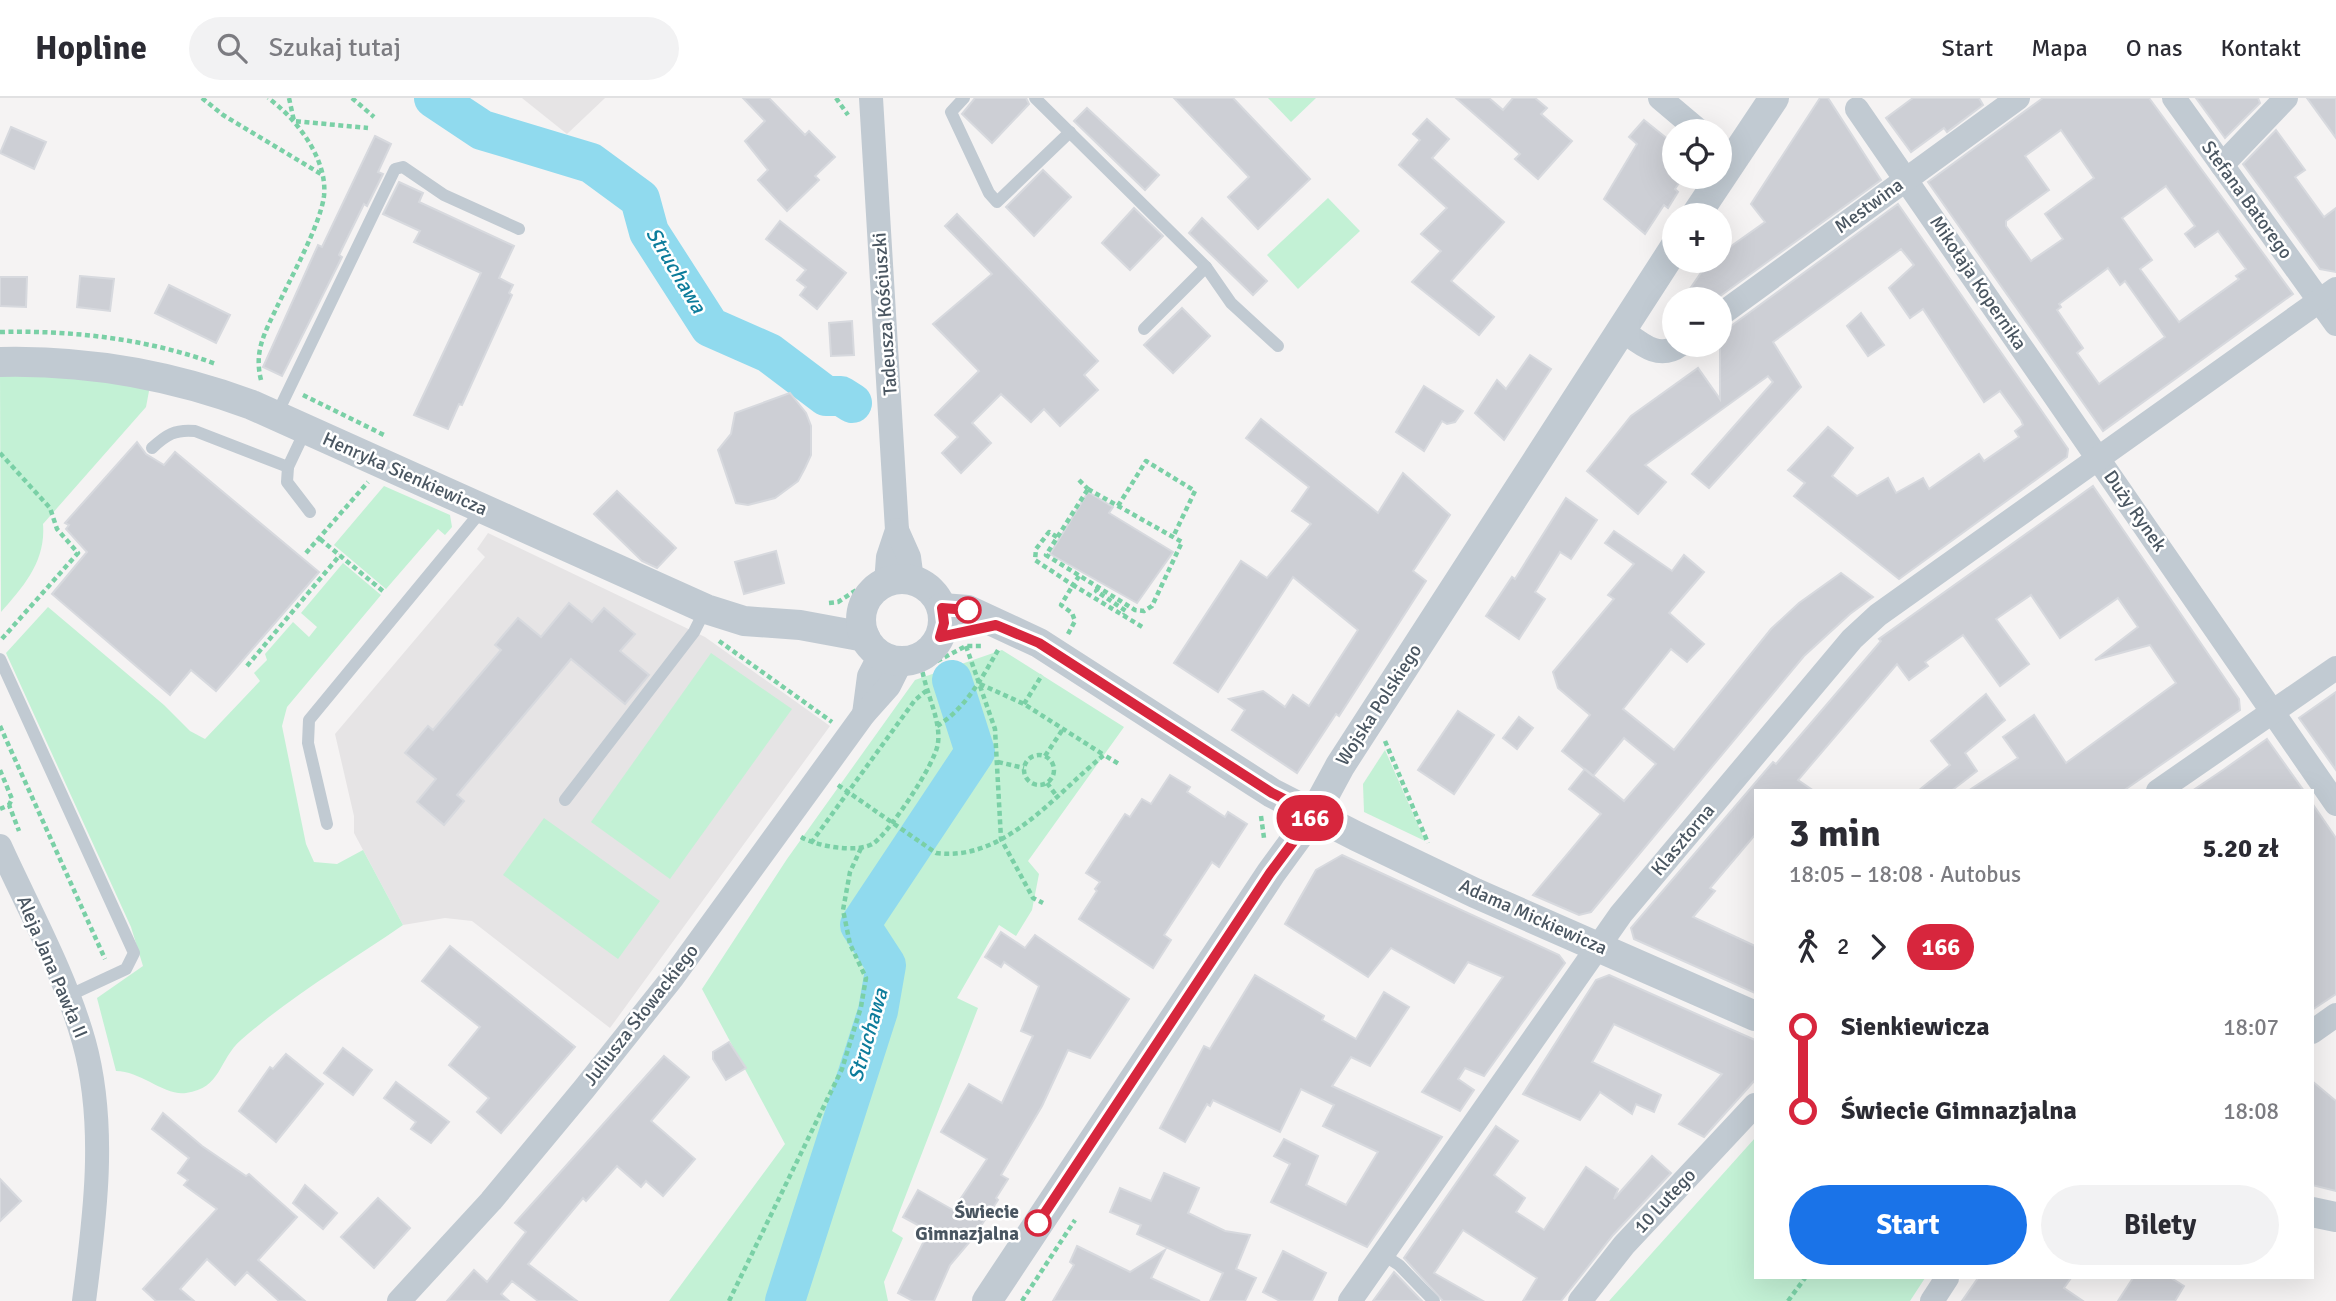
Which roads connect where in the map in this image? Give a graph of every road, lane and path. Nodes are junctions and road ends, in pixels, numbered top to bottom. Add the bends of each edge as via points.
1 (202, 98) edge
2 (268, 98) edge
3 (289, 98) edge
4 (352, 98) edge
5 (836, 98) edge
6 (964, 98) edge
7 (1035, 98) edge
8 (1660, 98) edge
9 (1774, 98) edge
10 (2018, 98) edge
11 (2174, 98) edge
12 (2286, 98) edge
13 (863, 107) edge
14 (1857, 109) dead end
15 (374, 117) dead end
16 (1685, 119) edge
17 (294, 121) junction
18 (368, 128) dead end
19 (1070, 132) junction
20 (1732, 147) edge
21 (2222, 165) junction
22 (321, 175) junction
23 (1906, 179) junction
24 (519, 229) dead end
25 (1206, 267) junction
26 (1662, 267) edge
27 (2328, 295) edge
28 (1732, 306) edge
29 (2336, 324) edge
30 (1144, 329) dead end
31 (1622, 330) junction
32 (0, 332) edge
33 (1278, 346) dead end
34 (1662, 352) edge
35 (0, 362) edge
36 (222, 366) dead end
37 (253, 377) dead end
38 (261, 380) junction
39 (289, 390) junction
40 (276, 416) junction
41 (306, 429) junction
42 (394, 445) dead end
43 (152, 448) dead end
44 (0, 453) edge
45 (2099, 458) junction
46 (288, 467) junction
47 (1079, 480) dead end
48 (1088, 488) junction
49 (358, 495) dead end
50 (1118, 506) junction
51 (483, 509) junction
52 (310, 512) dead end
53 (1058, 537) junction
54 (1173, 537) junction
55 (320, 539) junction
56 (306, 553) dead end
57 (340, 555) junction
58 (1079, 576) junction
59 (1092, 576) dead end
60 (890, 580) junction
61 (1088, 582) junction
62 (1073, 585) junction
63 (1098, 588) junction
64 (384, 592) dead end
65 (824, 604) dead end
66 (942, 608) junction
67 (1124, 615) junction
68 (703, 622) junction
69 (1056, 628) dead end
70 (1144, 628) dead end
71 (998, 635) junction
72 (1067, 635) junction
73 (730, 639) dead end
74 (1076, 640) dead end
75 (0, 641) edge
76 (953, 642) junction
77 (891, 651) junction
78 (1010, 653) dead end
79 (0, 659) edge
80 (247, 666) dead end
81 (1032, 666) dead end
82 (2336, 668) edge
83 (1043, 673) junction
84 (1053, 679) dead end
85 (979, 684) junction
86 (926, 691) junction
87 (1024, 704) junction
88 (2274, 712) junction
89 (0, 726) edge
90 (937, 726) junction
91 (838, 727) dead end
92 (1063, 729) junction
93 (1391, 729) dead end
94 (1104, 755) junction
95 (1045, 756) junction
96 (998, 762) junction
97 (1119, 764) dead end
98 (1024, 768) junction
99 (0, 770) edge
100 (833, 782) dead end
101 (1047, 783) junction
102 (2161, 789) edge
103 (848, 793) junction
104 (1056, 795) junction
105 (565, 800) dead end
106 (2336, 804) edge
107 (9, 805) dead end
108 (1257, 812) dead end
109 (1314, 814) junction
110 (890, 823) junction
111 (327, 824) dead end
112 (794, 834) dead end
113 (1001, 839) junction
114 (811, 843) junction
115 (1420, 845) dead end
116 (0, 846) edge
117 (862, 846) junction
118 (1259, 848) dead end
119 (1043, 903) dead end
120 (1598, 945) junction
121 (107, 958) dead end
122 (68, 996) junction
123 (2336, 1015) edge
124 (1754, 1016) edge
125 (2314, 1031) edge
126 (1754, 1106) edge
127 (2314, 1212) edge
128 (1076, 1217) dead end
129 (2336, 1217) edge
130 (1382, 1254) junction
131 (1804, 1279) edge
132 (1946, 1279) edge
133 (84, 1301) edge
134 (399, 1301) edge
135 (729, 1301) edge
136 (987, 1301) edge
137 (1022, 1301) edge
138 (1350, 1301) edge
139 (1434, 1301) edge
140 (1580, 1301) edge
141 (1787, 1301) edge
142 (1932, 1301) edge

1 - 22 path
2 - 17 path
3 - 17 path
4 - 15 path
5 - 13 path
6 - 19 lane via 951,112 997,202
7 - 19 lane
8 - 16 street
9 - 20 street
10 - 23 street, Mestwina
11 - 21 street, Stefana Batorego
12 - 21 street
13 - 60 street, Tadeusza Kościuszki via 897,530 909,557
14 - 23 street, Mikołaja Kopernika
17 - 18 path
17 - 22 path via 312,148
19 - 25 lane
21 - 27 street, Stefana Batorego
22 - 38 path via 324,197 320,210 258,347
23 - 28 street, Mestwina
23 - 45 street, Mikołaja Kopernika
24 - 39 lane via 444,195 403,167 395,169
25 - 30 lane
25 - 33 lane via 1231,303
26 - 31 street, Wojska Polskiego
27 - 29 street
27 - 45 street, Duży Rynek
31 - 34 street
31 - 109 street, Wojska Polskiego via 1340,766
32 - 36 path via 49,332 143,344
35 - 40 street, Henryka Sienkiewicza via 59,363 165,378
37 - 38 path
38 - 39 path
39 - 40 lane
39 - 42 path via 380,430
40 - 41 street, Henryka Sienkiewicza
41 - 46 lane
41 - 51 street, Henryka Sienkiewicza
43 - 46 lane via 180,429 195,431
44 - 75 path via 50,508 58,529 78,553
45 - 88 street, Duży Rynek
45 - 120 street, Klasztorna via 1878,615 1852,639
46 - 52 lane via 287,482
47 - 48 path
48 - 50 path
48 - 53 path
49 - 55 path
50 - 54 path
50 - 54 path via 1146,461 1195,491
51 - 68 street, Henryka Sienkiewicza
51 - 111 lane via 309,720 308,743
53 - 58 path via 1046,555
53 - 62 path via 1049,532 1036,549 1035,560
54 - 63 path via 1182,542 1152,606 1135,610
55 - 56 path
55 - 57 path
57 - 64 path
57 - 80 path
58 - 61 path
58 - 62 path
59 - 61 path
60 - 65 path
60 - 66 street via 930,590
60 - 77 street via 875,590
61 - 63 path
62 - 67 path
62 - 72 path via 1060,605 1075,621
63 - 67 path via 1096,591 1126,611
66 - 71 street via 968,610
66 - 76 street
67 - 70 path
68 - 73 path
68 - 77 street, Henryka Sienkiewicza via 800,625
68 - 91 path
68 - 105 lane
69 - 72 path
71 - 76 street
71 - 76 path
71 - 78 path
71 - 85 path
71 - 109 street via 1039,643 1272,793
72 - 74 path
76 - 77 path
76 - 77 street, Henryka Sienkiewicza via 917,659
76 - 85 path
77 - 86 path
77 - 134 street, Juliusza Słowackiego via 870,676 864,714 673,977 491,1201
79 - 122 lane via 134,953 126,969
81 - 83 path
82 - 88 street
83 - 84 path
83 - 87 path
85 - 87 path
85 - 90 path
85 - 96 path via 994,721
86 - 90 path
86 - 103 path
87 - 92 path
88 - 102 street
88 - 106 street
89 - 121 path
90 - 110 path via 939,741 933,760
92 - 94 path
92 - 95 path
93 - 115 path via 1383,743 1431,850
94 - 97 path
94 - 104 path
95 - 98 path via 1031,757
95 - 101 path via 1054,772
96 - 98 path
96 - 113 path
98 - 101 path via 1028,781
99 - 107 path via 12,799
100 - 103 path
101 - 104 path
103 - 110 path
103 - 114 path
104 - 113 path via 1035,817
108 - 118 path via 1264,832
109 - 120 street, Adama Mickiewicza via 1475,893
109 - 136 street, Wojska Polskiego via 1270,873
110 - 113 path via 936,853 954,855
110 - 117 path via 873,844
112 - 114 path
113 - 119 path via 1033,898
114 - 117 path
116 - 122 street, Aleja Jana Pawła II
117 - 135 path via 850,872 843,910 850,944 866,978 857,1020 842,1069
120 - 124 street, Adama Mickiewicza
120 - 130 street, Klasztorna
122 - 133 street, Aleja Jana Pawła II via 89,1060 96,1114
123 - 125 street
126 - 140 street, 10 Lutego via 1625,1245
127 - 129 street
128 - 137 path
130 - 138 street, Klasztorna
130 - 139 lane
131 - 141 path
132 - 142 street

